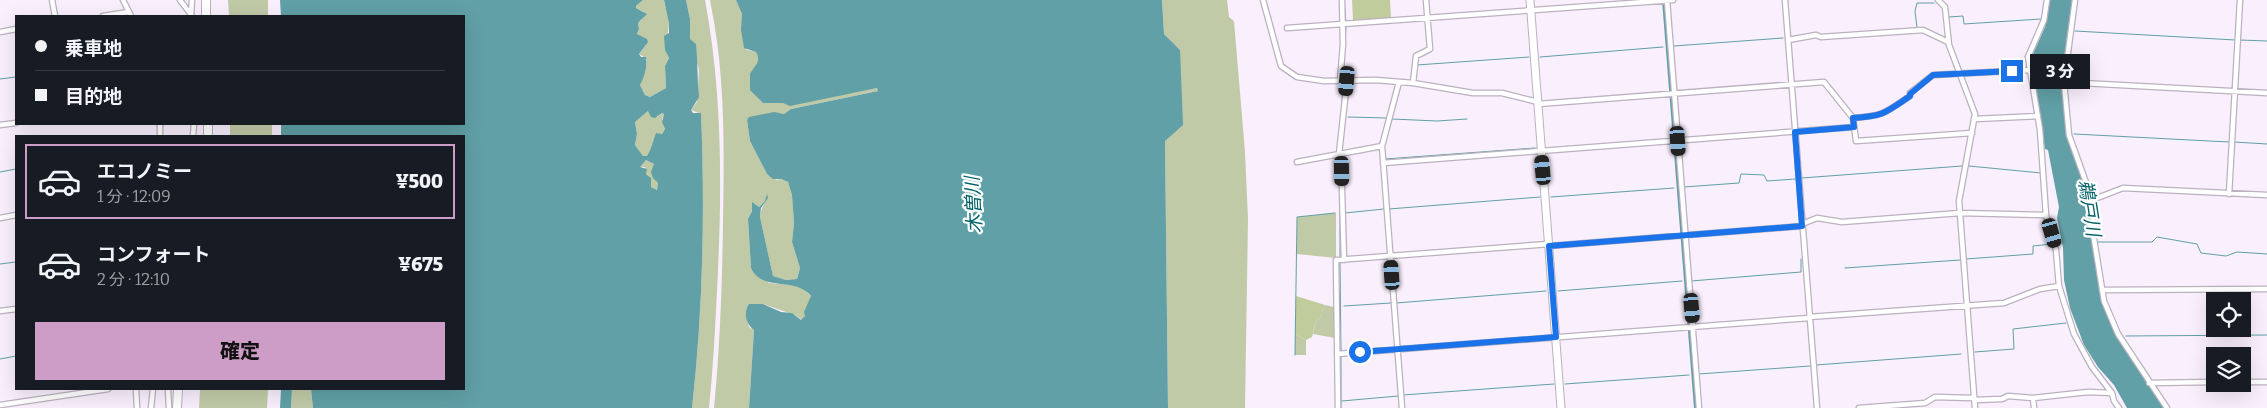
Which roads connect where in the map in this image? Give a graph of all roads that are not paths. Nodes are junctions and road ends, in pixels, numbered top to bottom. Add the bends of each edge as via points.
1 (52, 0) edge
2 (124, 0) edge
3 (180, 0) edge
4 (192, 0) edge
5 (206, 0) edge
6 (1263, 0) edge
7 (1342, 0) edge
8 (1426, 0) edge
9 (1530, 0) edge
10 (1666, 0) edge
11 (1673, 0) edge
12 (1785, 0) edge
13 (1938, 0) edge
14 (2047, 0) edge
15 (2075, 0) edge
16 (2240, 0) edge
17 (1531, 11) junction
18 (127, 14) edge
19 (54, 15) edge
20 (190, 15) edge
21 (191, 15) edge
22 (206, 15) edge
23 (1428, 18) junction
24 (1345, 24) junction
25 (1287, 28) dead end
26 (15, 29) edge
27 (0, 32) edge
28 (1788, 40) junction
29 (1948, 42) junction
30 (2029, 70) junction
31 (1959, 74) junction
32 (1343, 81) junction
33 (1399, 82) junction
34 (2064, 82) junction
35 (1413, 83) junction
36 (1792, 84) junction
37 (2235, 91) junction
38 (2267, 93) edge
39 (1673, 94) junction
40 (1538, 103) junction
41 (2038, 116) junction
42 (1853, 118) junction
43 (1975, 119) junction
44 (15, 123) edge
45 (0, 126) edge
46 (1854, 127) junction
47 (1795, 132) junction
48 (1972, 133) junction
49 (1676, 141) junction
50 (1382, 146) junction
51 (1542, 151) junction
52 (1340, 154) junction
53 (1297, 162) dead end
54 (1383, 163) junction
55 (2229, 194) junction
56 (2267, 196) edge
57 (2092, 200) junction
58 (1960, 213) junction
59 (15, 215) edge
60 (2046, 216) junction
61 (0, 218) edge
62 (1802, 225) junction
63 (1683, 235) junction
64 (1549, 245) junction
65 (1390, 256) junction
66 (1341, 260) junction
67 (2059, 286) junction
68 (2267, 289) edge
69 (2102, 290) junction
70 (1967, 306) junction
71 (15, 309) edge
72 (0, 311) edge
73 (1809, 318) junction
74 (1691, 327) junction
75 (1556, 337) junction
76 (1397, 349) junction
77 (1339, 354) junction
78 (2206, 382) edge
79 (2251, 382) edge
80 (2267, 382) edge
81 (2149, 383) junction
82 (101, 390) edge
83 (136, 390) edge
84 (153, 390) edge
85 (168, 390) edge
86 (178, 390) edge
87 (2112, 393) junction
88 (2034, 398) junction
89 (1974, 399) junction
90 (0, 405) edge
91 (137, 408) edge
92 (151, 408) edge
93 (169, 408) edge
94 (177, 408) edge
95 (1338, 408) edge
96 (1402, 408) edge
97 (1561, 408) edge
98 (1699, 408) edge
99 (1817, 408) edge
100 (1860, 408) edge
101 (1975, 408) edge
102 (2034, 408) edge
103 (2119, 408) edge
104 (2167, 408) edge

1 - 19 street
2 - 18 street
3 - 20 street
4 - 21 street
5 - 22 main road
6 - 32 street via 1281,66 1297,77
7 - 24 street
8 - 23 street
9 - 17 street
10 - 11 street
10 - 17 street
10 - 39 street
12 - 28 street
13 - 29 street via 1945,8
14 - 30 street via 2044,20 2028,57
15 - 34 street
16 - 37 street
17 - 23 street
17 - 40 street
23 - 24 street
23 - 35 street via 1430,49 1416,56
24 - 25 street
24 - 32 street
26 - 27 street
28 - 29 street via 1816,35 1923,30
28 - 36 street
29 - 31 street
30 - 31 street
30 - 41 street
31 - 42 street via 1933,75 1885,113
31 - 43 street via 1975,111
32 - 33 street
32 - 52 street
33 - 35 street
33 - 50 street
34 - 37 street
34 - 57 street via 2069,135
35 - 40 street via 1502,93
36 - 39 street
36 - 42 street via 1824,82
36 - 47 street
37 - 38 street
37 - 55 street
39 - 40 street
39 - 49 street
40 - 51 street
41 - 43 street
41 - 60 street
42 - 46 street
43 - 48 street
44 - 45 street
46 - 47 street
46 - 48 street via 1856,141
47 - 49 street
47 - 62 street
48 - 58 street
49 - 51 street
49 - 63 street
50 - 52 street
50 - 54 street
51 - 54 street
51 - 64 street
52 - 53 street
52 - 66 street
54 - 65 street
55 - 56 street
55 - 57 street via 2123,188
57 - 69 street
58 - 60 street
58 - 62 street via 1842,222 1817,218
58 - 70 street
59 - 61 street
60 - 67 street via 2056,250
62 - 63 street
62 - 73 street
63 - 64 street
63 - 74 street
64 - 65 street
64 - 75 street
65 - 66 street
65 - 76 street
66 - 77 street
67 - 70 street via 2040,289 2012,302
67 - 87 street via 2081,348
68 - 69 street
69 - 81 street via 2118,334
70 - 73 street
70 - 89 street
71 - 72 street
73 - 74 street
73 - 99 street
74 - 75 street
74 - 98 street
75 - 76 street
75 - 97 street
76 - 77 street
76 - 96 street
77 - 95 street
78 - 81 street
79 - 80 street
81 - 104 street
82 - 90 street
83 - 91 street
84 - 92 street
85 - 93 street
86 - 94 main road
87 - 88 street via 2088,392
87 - 103 street
88 - 89 street
88 - 102 street
89 - 100 street via 1935,397 1925,403
89 - 101 street

